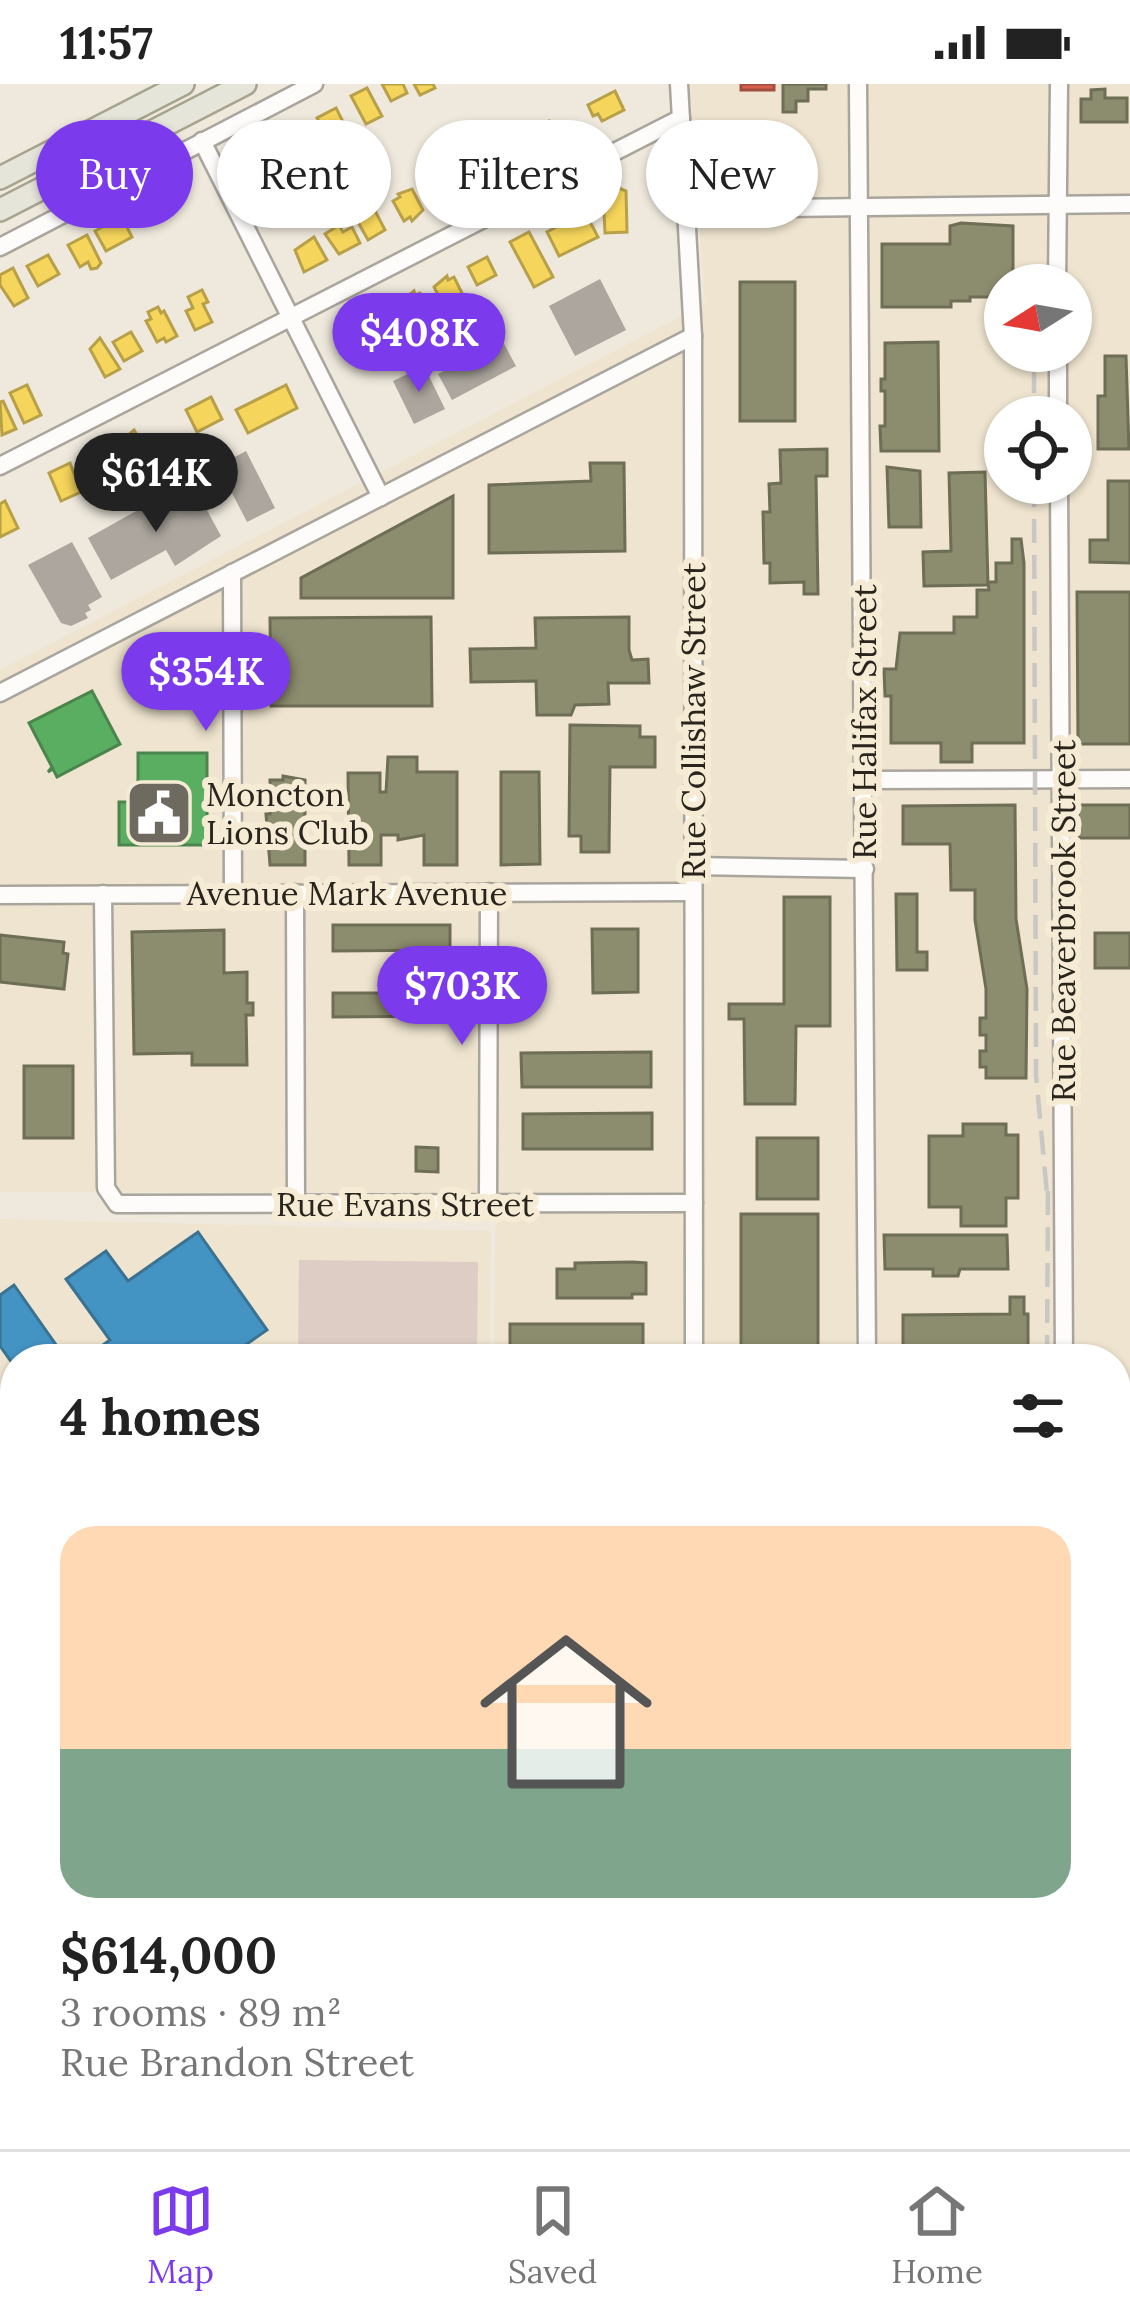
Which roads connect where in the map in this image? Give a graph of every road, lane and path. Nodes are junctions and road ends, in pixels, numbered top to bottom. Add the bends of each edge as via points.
1 (183, 84) edge
2 (245, 84) edge
3 (314, 84) edge
4 (679, 84) edge
5 (858, 84) edge
6 (1059, 84) edge
7 (681, 118) joint
8 (202, 141) junction
9 (0, 178) edge
10 (1058, 202) junction
11 (1130, 205) edge
12 (818, 207) edge
13 (859, 207) junction
14 (0, 210) edge
15 (689, 228) edge
16 (0, 247) edge
17 (1057, 264) edge
18 (291, 317) junction
19 (693, 336) junction
20 (0, 466) edge
21 (380, 497) junction
22 (1059, 504) edge
23 (232, 573) junction
24 (0, 693) edge
25 (1064, 779) junction
26 (1130, 779) edge
27 (864, 780) junction
28 (693, 866) junction
29 (865, 869) junction
30 (489, 892) junction
31 (693, 892) junction
32 (295, 893) junction
33 (103, 894) junction
34 (233, 894) junction
35 (0, 895) edge
36 (296, 1203) junction
37 (694, 1203) junction
38 (488, 1204) junction
39 (694, 1344) edge
40 (868, 1344) edge
41 (1064, 1344) edge

1 - 9 main road
2 - 14 main road
3 - 8 street
4 - 7 street, Rue Collishaw Street
5 - 13 street, Rue Halifax Street
6 - 10 street
7 - 18 street
8 - 16 street
8 - 18 street
10 - 11 street
10 - 13 street
10 - 17 street
12 - 13 street
13 - 27 street, Rue Halifax Street
15 - 19 street, Rue Collishaw Street
18 - 20 street
18 - 21 street
19 - 21 street
19 - 28 street, Rue Collishaw Street
21 - 23 street
22 - 25 street, Rue Beaverbrook Street
23 - 24 street
23 - 34 street
25 - 26 street
25 - 27 street
25 - 41 street, Rue Beaverbrook Street
27 - 29 street, Rue Halifax Street
28 - 29 street
28 - 31 street, Rue Collishaw Street
29 - 40 street, Rue Halifax Street
30 - 31 street, Avenue Mark Avenue
30 - 32 street, Avenue Mark Avenue
30 - 38 street
31 - 37 street, Rue Collishaw Street
32 - 34 street, Avenue Mark Avenue
32 - 36 street
33 - 34 street, Avenue Mark Avenue
33 - 35 street, Avenue Mark Avenue
33 - 36 street, Rue Evans Street via 106,1188 117,1204
36 - 38 street, Rue Evans Street
37 - 38 street, Rue Evans Street
37 - 39 street, Rue Collishaw Street

